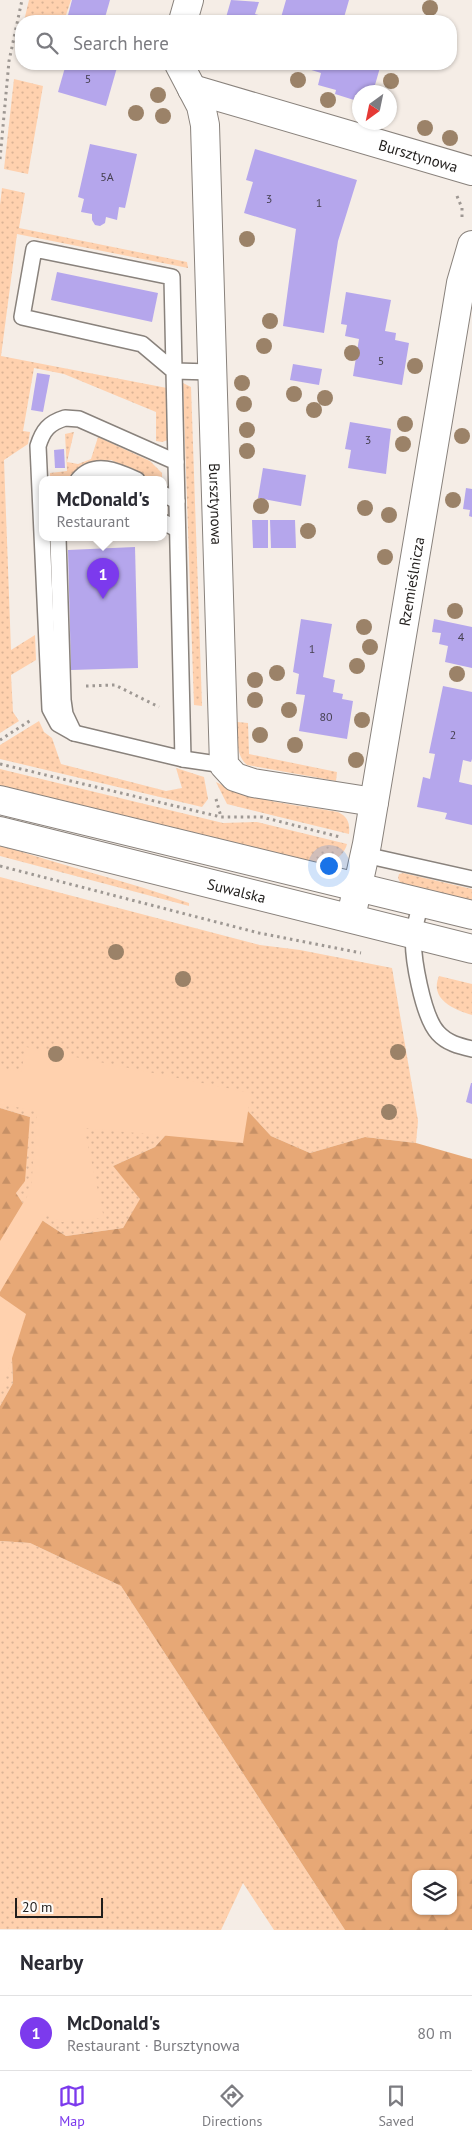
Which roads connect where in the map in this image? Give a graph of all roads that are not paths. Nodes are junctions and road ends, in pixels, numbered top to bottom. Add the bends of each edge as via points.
1 (189, 0) edge
2 (184, 15) edge
3 (182, 70) edge
4 (192, 89) junction
5 (472, 171) edge
6 (466, 234) edge
7 (174, 370) junction
8 (212, 372) junction
9 (176, 462) junction
10 (39, 476) edge
11 (82, 476) edge
12 (129, 476) edge
13 (167, 496) edge
14 (177, 501) junction
15 (167, 524) edge
16 (177, 529) junction
17 (42, 541) edge
18 (58, 541) edge
19 (74, 732) junction
20 (184, 759) junction
21 (224, 765) junction
22 (0, 800) edge
23 (374, 802) junction
24 (0, 831) edge
25 (365, 854) junction
26 (472, 879) edge
27 (358, 888) junction
28 (421, 902) junction
29 (472, 915) edge
30 (352, 917) junction
31 (414, 933) junction
32 (472, 948) edge
33 (472, 1049) edge

1 - 2 street
3 - 4 street, Bursztynowa
4 - 5 street, Bursztynowa
4 - 8 street, Bursztynowa via 201,106 205,124
6 - 23 street, Rzemieślnicza via 461,283
7 - 7 lane via 172,277 34,249 22,317 142,344
7 - 8 lane
7 - 9 lane
8 - 21 street, Bursztynowa
9 - 10 lane via 79,419 65,418 52,422 43,431 38,446
9 - 14 lane
11 - 12 lane via 100,468 117,470
13 - 14 lane
14 - 16 lane
15 - 16 lane
16 - 20 lane
17 - 19 lane via 50,709 58,724
18 - 19 lane via 63,700 65,714
19 - 20 lane
20 - 21 lane
21 - 23 street via 236,777 253,783
22 - 27 street, Suwalska
23 - 25 street, Rzemieślnicza
24 - 30 street, Suwalska
25 - 26 lane
25 - 27 street, Rzemieślnicza
27 - 28 street, Suwalska
27 - 30 street, Rzemieślnicza
28 - 29 street, Suwalska
28 - 31 lane
30 - 31 street, Suwalska
31 - 32 street, Suwalska
31 - 33 lane via 415,962 429,1019 451,1044

